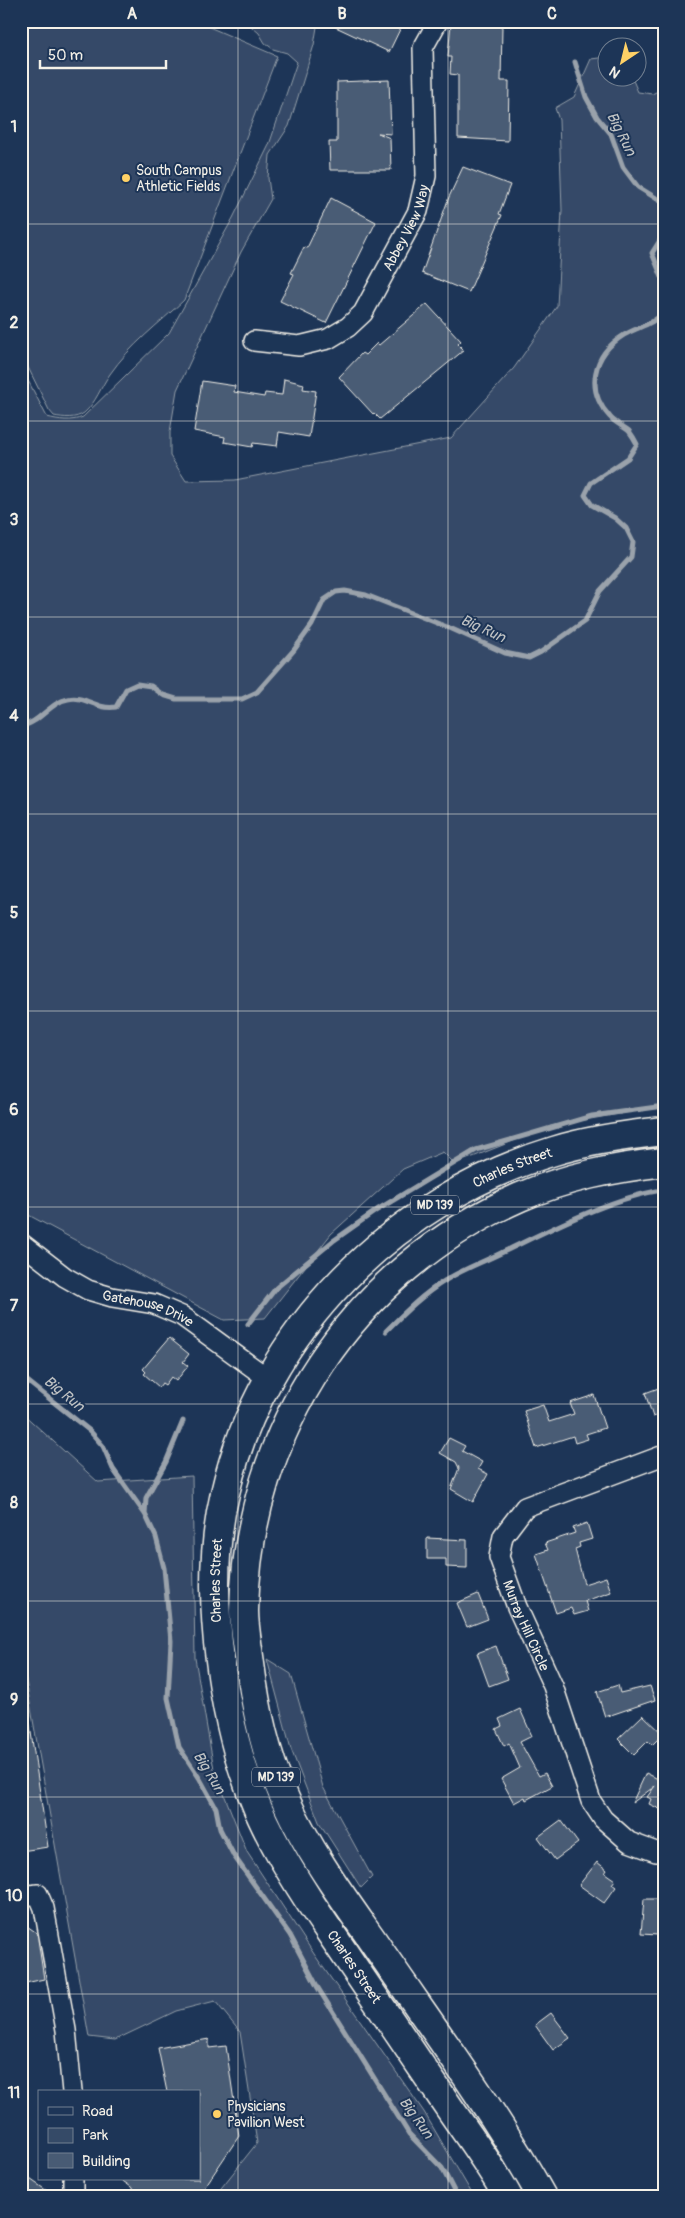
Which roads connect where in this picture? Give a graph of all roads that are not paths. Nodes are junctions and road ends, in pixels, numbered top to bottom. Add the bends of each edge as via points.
1 (438, 21) edge
2 (254, 341) dead end
3 (664, 1131) edge
4 (664, 1162) edge
5 (21, 1243) edge
6 (360, 1312) junction
7 (270, 1380) junction
8 (664, 1455) edge
9 (247, 1569) junction
10 (664, 1852) edge
11 (21, 1896) edge
12 (72, 2090) edge
13 (73, 2180) edge
14 (73, 2197) edge
15 (508, 2197) edge
16 (542, 2197) edge

1 - 2 street, Abbey View Way via 423,48 426,176 418,210 363,313 328,339 299,346
3 - 7 main road, Charles Street / MD 139 via 619,1136 555,1150 502,1170 430,1207 393,1233 352,1270 296,1336
4 - 6 main road, Charles Street / MD 139 via 574,1177 498,1208 431,1248
5 - 7 street, Gatehouse Drive via 82,1287 112,1297 154,1304 176,1313
6 - 7 main road via 340,1313 292,1368
6 - 9 main road, Charles Street / MD 139 via 312,1376 280,1438 259,1494
7 - 9 main road via 273,1406 247,1476 238,1515 236,1539
7 - 15 main road, Charles Street / MD 139 via 250,1421 227,1484 214,1575 224,1698 242,1769 259,1812 308,1899
8 - 10 street, Murray Hill Circle via 525,1507 502,1536 499,1557 517,1608 553,1686 591,1801 603,1819 629,1842
9 - 16 main road, Charles Street / MD 139 via 244,1614 255,1706 268,1756 286,1802 319,1863 483,2102
11 - 12 street via 38,1894 44,1908 66,2030
13 - 14 street

